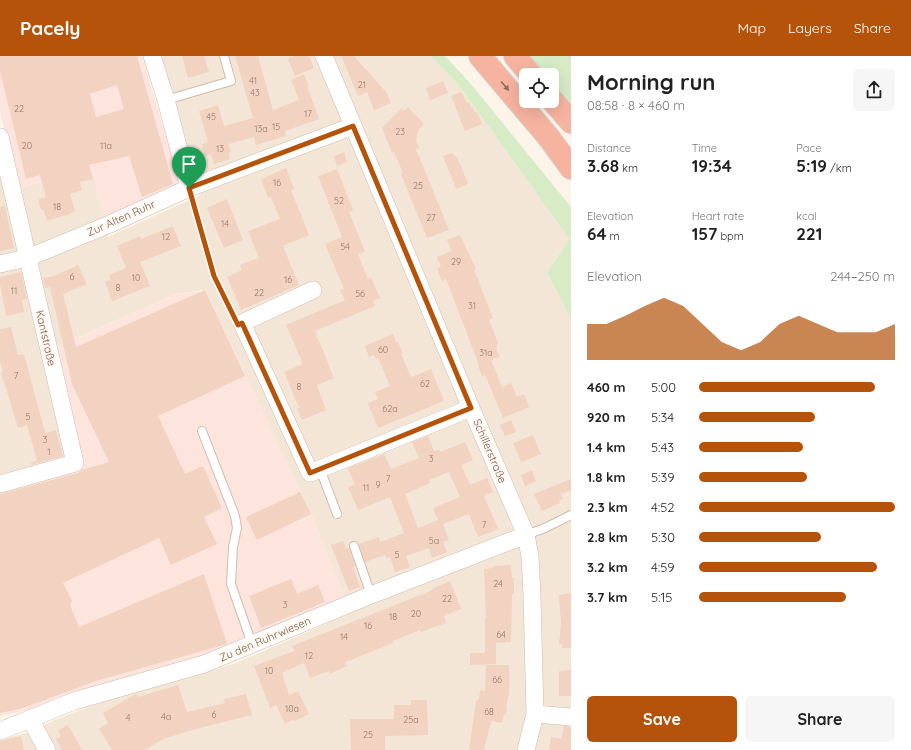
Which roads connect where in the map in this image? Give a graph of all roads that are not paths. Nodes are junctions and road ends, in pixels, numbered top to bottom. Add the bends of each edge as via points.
1 (152, 56) edge
2 (224, 56) edge
3 (324, 56) edge
4 (480, 56) edge
5 (515, 56) edge
6 (525, 68) edge
7 (166, 100) junction
8 (559, 108) edge
9 (571, 122) edge
10 (353, 126) junction
11 (0, 137) edge
12 (571, 168) edge
13 (189, 188) junction
14 (27, 258) junction
15 (0, 264) edge
16 (313, 290) dead end
17 (471, 408) junction
18 (202, 431) dead end
19 (320, 469) junction
20 (0, 484) edge
21 (337, 514) dead end
22 (571, 515) edge
23 (526, 535) junction
24 (354, 546) dead end
25 (371, 595) junction
26 (252, 644) junction
27 (535, 714) junction
28 (571, 717) edge
29 (30, 719) junction
30 (0, 730) edge
31 (47, 750) edge
32 (526, 750) edge

1 - 7 street
2 - 7 lane via 231,81
3 - 10 street, Schillerstraße
4 -> 12 highway
5 - 6 highway
7 - 13 street
8 - 9 highway
10 - 13 street, Zur Alten Ruhr
10 - 17 street, Schillerstraße
11 - 14 street, Kantstraße
13 - 14 street, Zur Alten Ruhr
14 - 15 street, Zur Alten Ruhr
14 - 20 street, Kantstraße via 75,463
16 - 19 street via 242,323 310,473
17 - 19 street
17 - 23 street, Schillerstraße
18 - 26 lane via 236,516 231,584
19 - 21 lane
22 - 23 lane
23 - 25 street, Zu den Ruhrwiesen
23 - 27 street, Schillerstraße via 530,556
24 - 25 lane
25 - 26 street, Zu den Ruhrwiesen
26 - 29 street, Zu den Ruhrwiesen via 204,664 74,701
27 - 28 street
27 - 32 street, Schillerstraße
29 - 30 street, Zu den Ruhrwiesen
29 - 31 street

